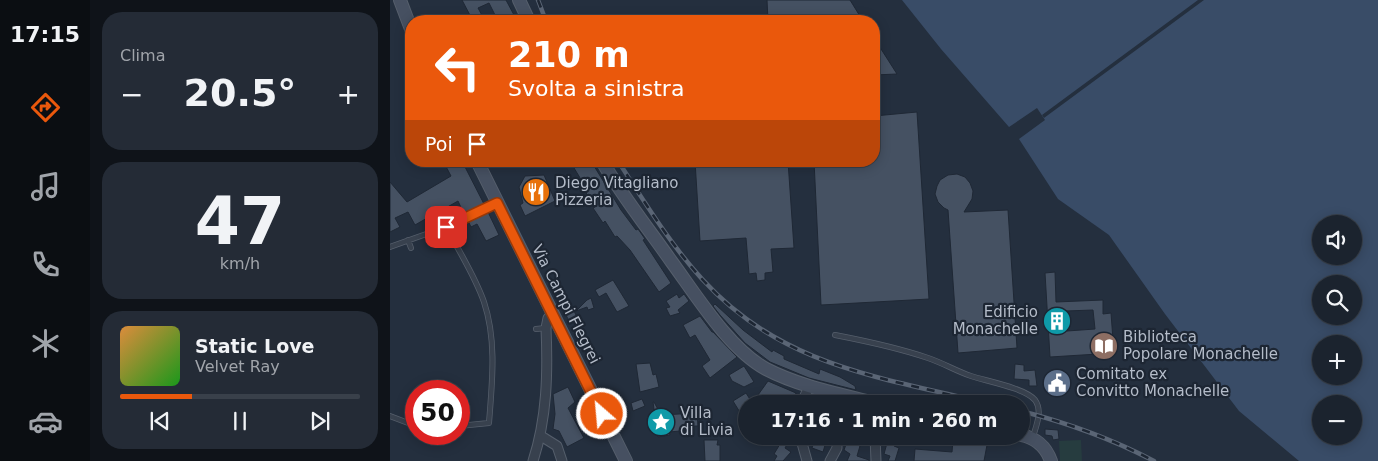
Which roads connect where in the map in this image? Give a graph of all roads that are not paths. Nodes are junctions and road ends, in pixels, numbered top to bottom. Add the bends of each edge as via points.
1 (400, 0) edge
2 (519, 0) edge
3 (406, 15) edge
4 (526, 15) edge
5 (480, 167) edge
6 (606, 167) edge
7 (497, 203) junction
8 (446, 227) junction
9 (408, 240) junction
10 (390, 247) edge
11 (411, 248) dead end
12 (553, 314) junction
13 (546, 328) junction
14 (536, 329) dead end
15 (836, 335) dead end
16 (809, 386) junction
17 (805, 395) edge
18 (844, 395) edge
19 (1027, 395) edge
20 (1030, 397) edge
21 (390, 416) edge
22 (405, 422) edge
23 (470, 425) edge
24 (1030, 433) edge
25 (541, 436) junction
26 (1030, 439) edge
27 (802, 445) edge
28 (837, 445) edge
29 (875, 445) edge
30 (805, 459) edge
31 (533, 461) edge
32 (562, 461) edge
33 (625, 461) edge
34 (830, 461) edge
35 (876, 461) edge
36 (1051, 461) edge

1 - 3 street
2 - 4 street
5 - 7 street, Via Campi Flegrei
6 - 16 street via 721,328 764,368
7 - 8 lane
7 - 12 street, Via Campi Flegrei
8 - 9 lane
8 - 23 lane via 477,285 488,320 492,372 488,423
9 - 10 lane
9 - 11 lane
12 - 13 street via 548,318
12 - 33 street, Via Campi Flegrei
13 - 14 lane
13 - 25 street via 545,408
15 - 19 lane via 928,358
16 - 17 street
16 - 18 street
20 - 24 lane via 1038,408 1038,421
21 - 22 lane
25 - 31 street
25 - 32 street via 557,446
26 - 36 street via 1046,450
27 - 30 street
28 - 34 street
29 - 35 street

